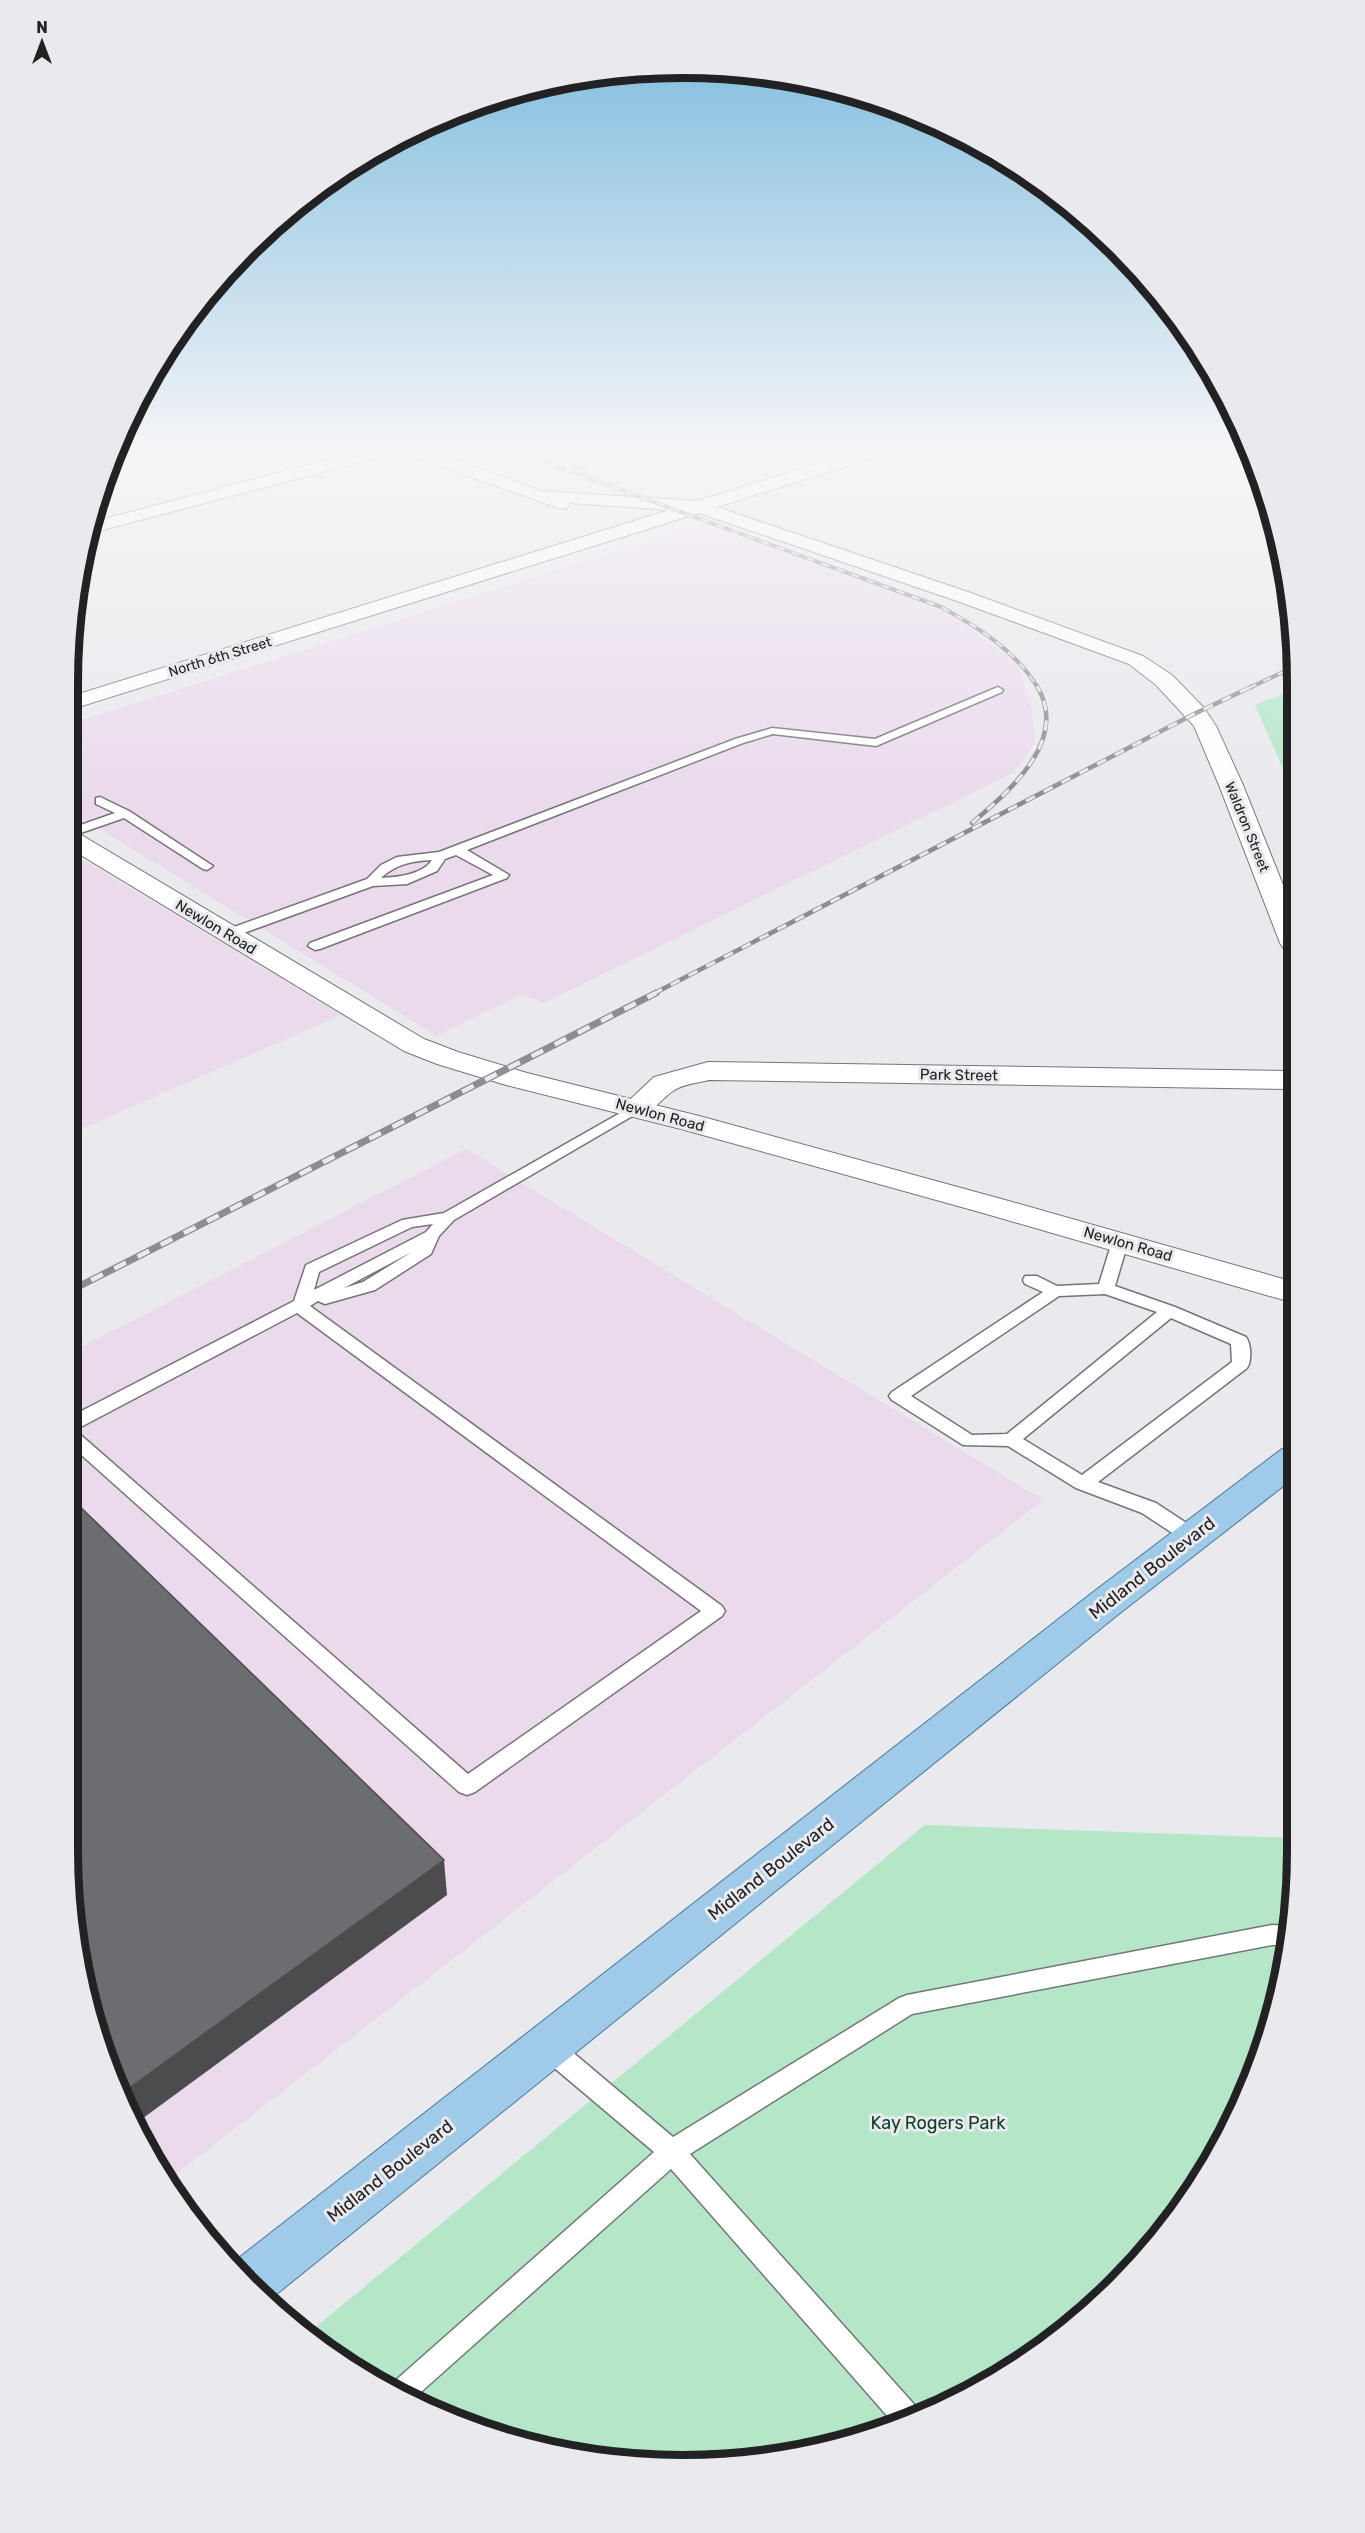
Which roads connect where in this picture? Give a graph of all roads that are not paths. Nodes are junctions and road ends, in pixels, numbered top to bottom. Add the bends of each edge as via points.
1 (511, 566) edge
2 (870, 566) edge
3 (998, 690) dead end
4 (78, 701) edge
5 (100, 801) dead end
6 (125, 814) junction
7 (78, 830) edge
8 (78, 843) edge
9 (457, 850) junction
10 (441, 856) junction
11 (207, 866) dead end
12 (371, 882) junction
13 (1287, 928) edge
14 (228, 934) junction
15 (315, 946) dead end
16 (1287, 1080) edge
17 (636, 1108) junction
18 (448, 1217) junction
19 (1120, 1242) junction
20 (1031, 1280) dead end
21 (1106, 1289) junction
22 (1055, 1291) junction
23 (1287, 1291) edge
24 (300, 1305) junction
25 (1169, 1311) junction
26 (78, 1421) edge
27 (1011, 1440) junction
28 (78, 1442) edge
29 (1287, 1464) edge
30 (1083, 1484) junction
31 (1193, 1537) junction
32 (1281, 1935) edge
33 (548, 2046) junction
34 (672, 2152) junction
35 (255, 2278) edge
36 (405, 2388) edge
37 (903, 2413) edge

1 - 4 street, North 6th Street
2 - 13 street, Waldron Street via 1125,655 1164,680 1196,713 1211,739
3 - 9 lane via 876,743 772,731
5 - 6 lane
6 - 7 lane
6 - 11 lane
8 - 14 street, Newlon Road
9 - 10 lane
9 - 15 lane via 503,875
10 - 12 lane via 403,860 382,868
10 - 12 lane via 433,868 403,881
12 - 14 lane
14 - 17 street, Newlon Road via 414,1045 459,1064
16 - 17 street, Park Street via 708,1071 664,1083
17 - 18 lane
17 - 19 street, Newlon Road
18 - 24 lane via 432,1235 425,1251 369,1286
18 - 24 lane via 408,1223 312,1269
19 - 21 lane
19 - 23 street, Newlon Road
20 - 22 lane
21 - 22 lane
21 - 25 lane
22 - 27 lane via 898,1396 969,1441
24 - 26 lane
24 - 28 lane via 715,1611 467,1786
25 - 27 lane
25 - 30 lane via 1240,1341 1241,1364
27 - 30 lane
29 - 31 main road, Midland Boulevard
30 - 31 lane via 1149,1508
31 - 33 main road, Midland Boulevard
32 - 34 lane via 908,2005
33 - 34 lane
33 - 35 main road, Midland Boulevard
34 - 36 lane
34 - 37 lane

